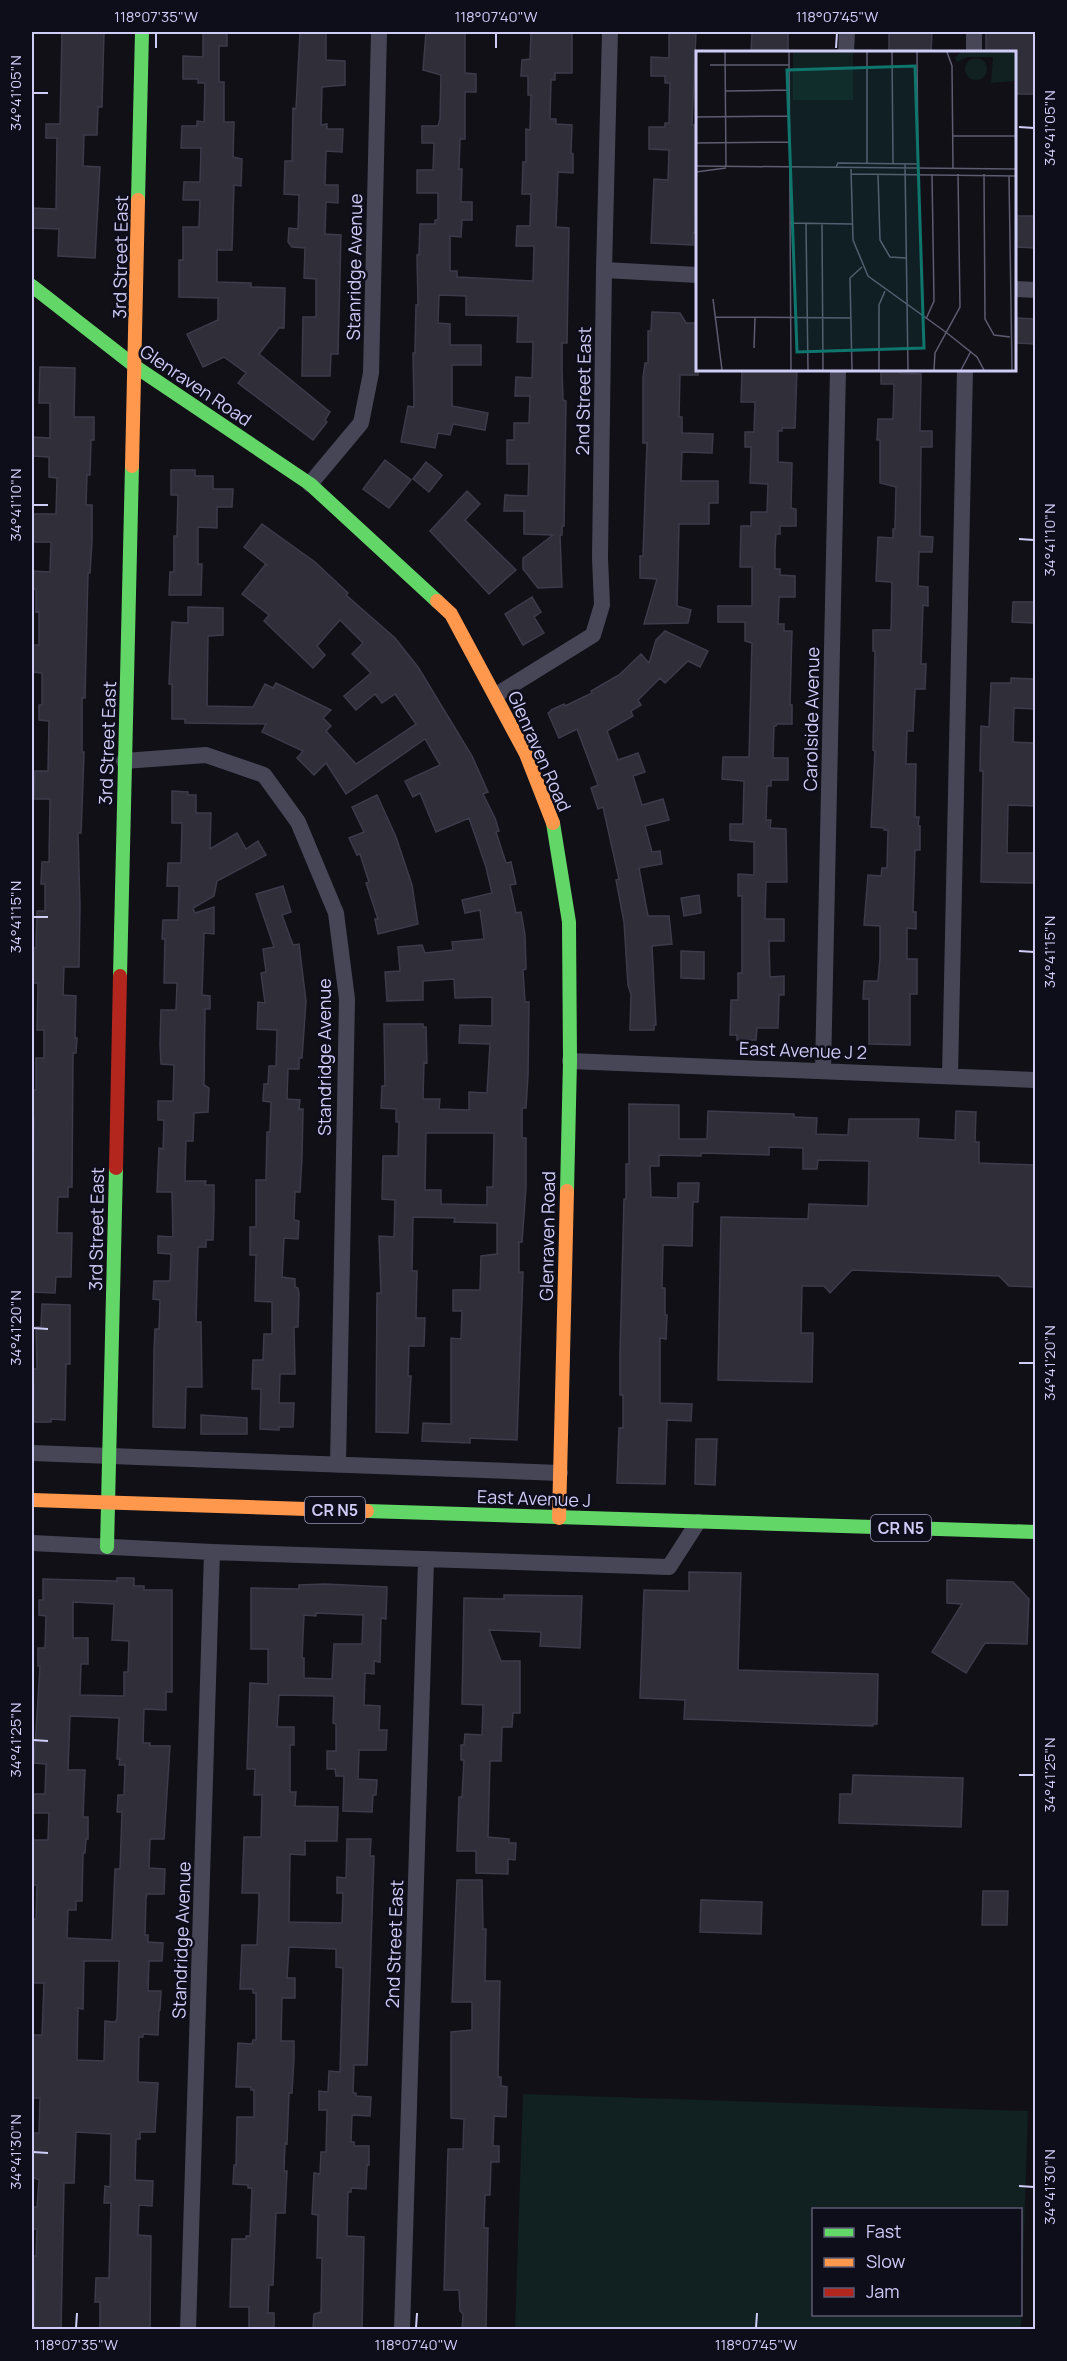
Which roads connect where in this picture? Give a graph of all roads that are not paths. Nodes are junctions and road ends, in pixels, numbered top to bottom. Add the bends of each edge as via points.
1 (142, 32) edge
2 (379, 32) edge
3 (610, 32) edge
4 (847, 32) edge
5 (975, 32) edge
6 (846, 51) edge
7 (974, 51) edge
8 (604, 270) junction
9 (696, 275) edge
10 (32, 286) edge
11 (1016, 289) edge
12 (1035, 290) edge
13 (136, 367) junction
14 (838, 370) edge
15 (965, 370) edge
16 (310, 484) junction
17 (496, 695) junction
18 (124, 761) junction
19 (570, 1061) junction
20 (823, 1071) junction
21 (950, 1076) junction
22 (1035, 1080) edge
23 (32, 1453) edge
24 (109, 1455) junction
25 (338, 1465) junction
26 (560, 1473) junction
27 (32, 1500) edge
28 (108, 1501) junction
29 (559, 1518) junction
30 (698, 1522) junction
31 (1035, 1532) edge
32 (32, 1543) edge
33 (107, 1546) junction
34 (213, 1552) junction
35 (426, 1560) junction
36 (188, 2330) edge
37 (402, 2330) edge

1 - 13 street, 3rd Street East
2 - 16 street, Stanridge Avenue via 371,373 361,423
3 - 8 street, 2nd Street East
4 - 6 street
5 - 7 street
8 - 9 street
8 - 17 street, 2nd Street East via 602,605 593,635
10 - 13 street, Glenraven Road
11 - 12 street
13 - 16 street, Glenraven Road
13 - 18 street, 3rd Street East
14 - 20 street, Carolside Avenue
15 - 21 street
16 - 17 street, Glenraven Road via 451,615
17 - 19 street, Glenraven Road via 526,754 554,827 569,922
18 - 24 street, 3rd Street East
18 - 25 street, Standridge Avenue via 206,755 264,775 298,822 336,913 347,999
19 - 20 street, East Avenue J 2
19 - 26 street, Glenraven Road
20 - 21 street, East Avenue J 2
21 - 22 street, East Avenue J 2
23 - 24 street, East Avenue J
24 - 25 street, East Avenue J
24 - 28 street, 3rd Street East
25 - 26 street, East Avenue J
26 - 29 street, Glenraven Road
27 - 28 street, East Avenue J / CR N5
28 - 29 street, East Avenue J / CR N5
28 - 33 street, 3rd Street East
29 - 30 street, East Avenue J / CR N5
30 - 31 street, East Avenue J / CR N5
30 - 35 street via 669,1567
32 - 33 street
33 - 34 street
34 - 35 street
34 - 36 street, Standridge Avenue
35 - 37 street, 2nd Street East

